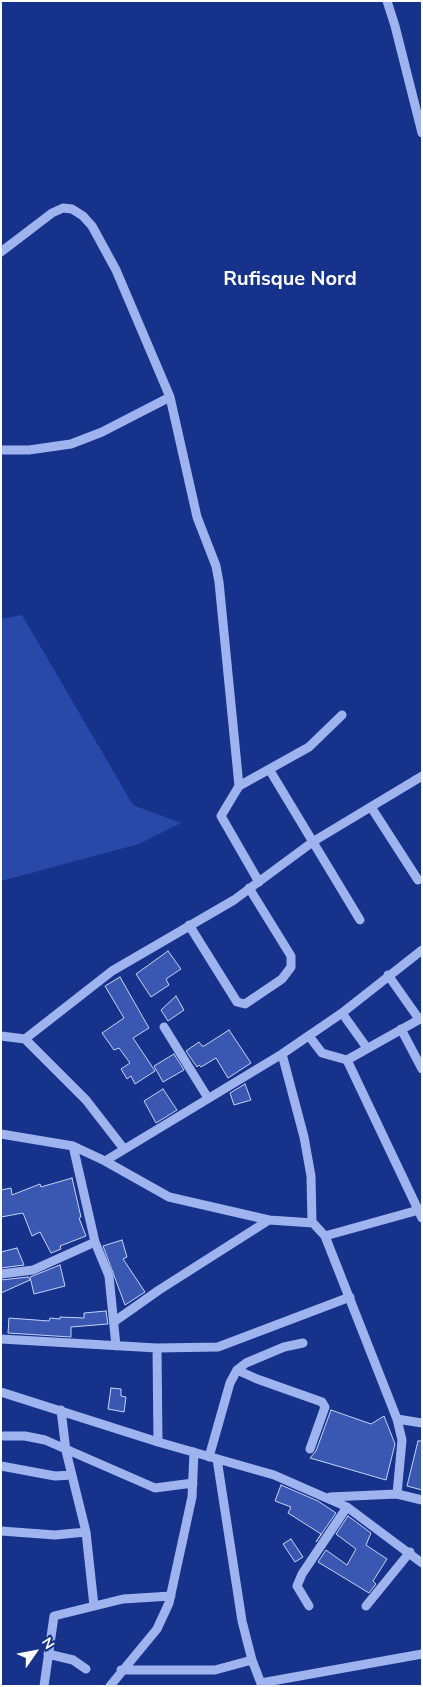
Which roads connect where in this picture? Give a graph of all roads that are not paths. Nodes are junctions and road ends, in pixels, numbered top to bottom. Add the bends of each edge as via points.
1 (377, 1) edge
2 (388, 3) edge
3 (422, 133) edge
4 (1, 252) edge
5 (170, 397) junction
6 (1, 450) edge
7 (342, 715) dead end
8 (269, 769) junction
9 (422, 776) edge
10 (239, 786) junction
11 (371, 807) junction
12 (314, 841) junction
13 (418, 880) dead end
14 (259, 882) junction
15 (249, 888) junction
16 (360, 920) dead end
17 (189, 925) junction
18 (422, 950) edge
19 (388, 975) junction
20 (342, 1013) junction
21 (420, 1019) edge
22 (164, 1027) dead end
23 (401, 1030) junction
24 (1, 1036) edge
25 (309, 1036) junction
26 (25, 1039) junction
27 (367, 1048) junction
28 (282, 1054) junction
29 (347, 1060) junction
30 (422, 1069) edge
31 (208, 1098) junction
32 (1, 1134) edge
33 (73, 1146) junction
34 (124, 1149) junction
35 (105, 1161) junction
36 (421, 1212) edge
37 (269, 1220) junction
38 (312, 1223) junction
39 (325, 1236) junction
40 (94, 1242) junction
41 (1, 1274) edge
42 (350, 1297) junction
43 (115, 1321) junction
44 (1, 1339) edge
45 (303, 1342) dead end
46 (116, 1346) junction
47 (157, 1348) junction
48 (237, 1370) junction
49 (1, 1392) edge
50 (61, 1410) junction
51 (397, 1419) junction
52 (422, 1423) edge
53 (1, 1436) edge
54 (158, 1442) junction
55 (310, 1449) dead end
56 (66, 1451) junction
57 (194, 1452) junction
58 (213, 1458) junction
59 (1, 1466) edge
60 (72, 1475) junction
61 (193, 1483) junction
62 (397, 1494) junction
63 (327, 1497) junction
64 (422, 1500) edge
65 (347, 1507) junction
66 (1, 1531) edge
67 (86, 1532) junction
68 (410, 1552) junction
69 (422, 1563) edge
70 (171, 1596) junction
71 (94, 1606) junction
72 (309, 1606) dead end
73 (366, 1606) dead end
74 (48, 1654) junction
75 (422, 1654) edge
76 (252, 1660) junction
77 (86, 1669) dead end
78 (121, 1670) junction
79 (262, 1684) edge
80 (44, 1686) edge
81 (110, 1686) edge

1 - 2 street
2 - 3 street
4 - 5 street via 63,208 83,216 116,270
5 - 6 street via 71,444
5 - 10 street via 197,517 219,582
7 - 8 street via 308,747
8 - 10 street
8 - 12 street
9 - 11 street
10 - 14 street via 221,816
11 - 12 street
11 - 13 street
12 - 14 street
12 - 16 street
14 - 15 street
15 - 17 street
15 - 17 street via 290,956 291,967 282,979 245,1004 237,1002
17 - 26 street via 112,971
18 - 19 street
19 - 20 street
19 - 21 street
20 - 25 street
20 - 27 street
21 - 23 street
22 - 31 street
23 - 27 street
23 - 30 street
24 - 26 street
25 - 28 street
25 - 29 street via 322,1053
26 - 34 street via 86,1100
27 - 29 street
28 - 31 street
28 - 38 street via 311,1176
29 - 36 street
31 - 34 street
32 - 33 street
33 - 35 street
33 - 40 street
34 - 35 street
35 - 37 street via 169,1197
36 - 39 street
37 - 38 street
37 - 43 street
38 - 39 street
39 - 42 street
40 - 41 street via 33,1270
40 - 43 street via 108,1276
42 - 47 street via 218,1348
42 - 51 street
43 - 46 street
44 - 46 street
45 - 48 street via 246,1363
46 - 47 street
47 - 54 street
48 - 55 street via 322,1402 325,1407
48 - 58 street via 230,1384
49 - 50 street
50 - 54 street
50 - 56 street
51 - 52 street
51 - 62 street via 402,1440
53 - 56 street via 45,1440
54 - 57 street
56 - 60 street
56 - 61 street via 155,1488
57 - 58 street
57 - 61 street
58 - 63 street via 274,1475
58 - 76 street
59 - 60 street via 55,1476
60 - 67 street
61 - 70 street
62 - 63 street
62 - 64 street
63 - 65 street
65 - 68 street
65 - 72 street via 297,1586
66 - 67 street via 55,1535
67 - 71 street
68 - 69 street
68 - 73 street
70 - 71 street via 123,1599
70 - 78 street via 157,1629
71 - 74 street via 54,1616
74 - 77 street via 73,1660
74 - 80 street
75 - 79 street
76 - 78 street via 215,1670
76 - 79 street
78 - 81 street

